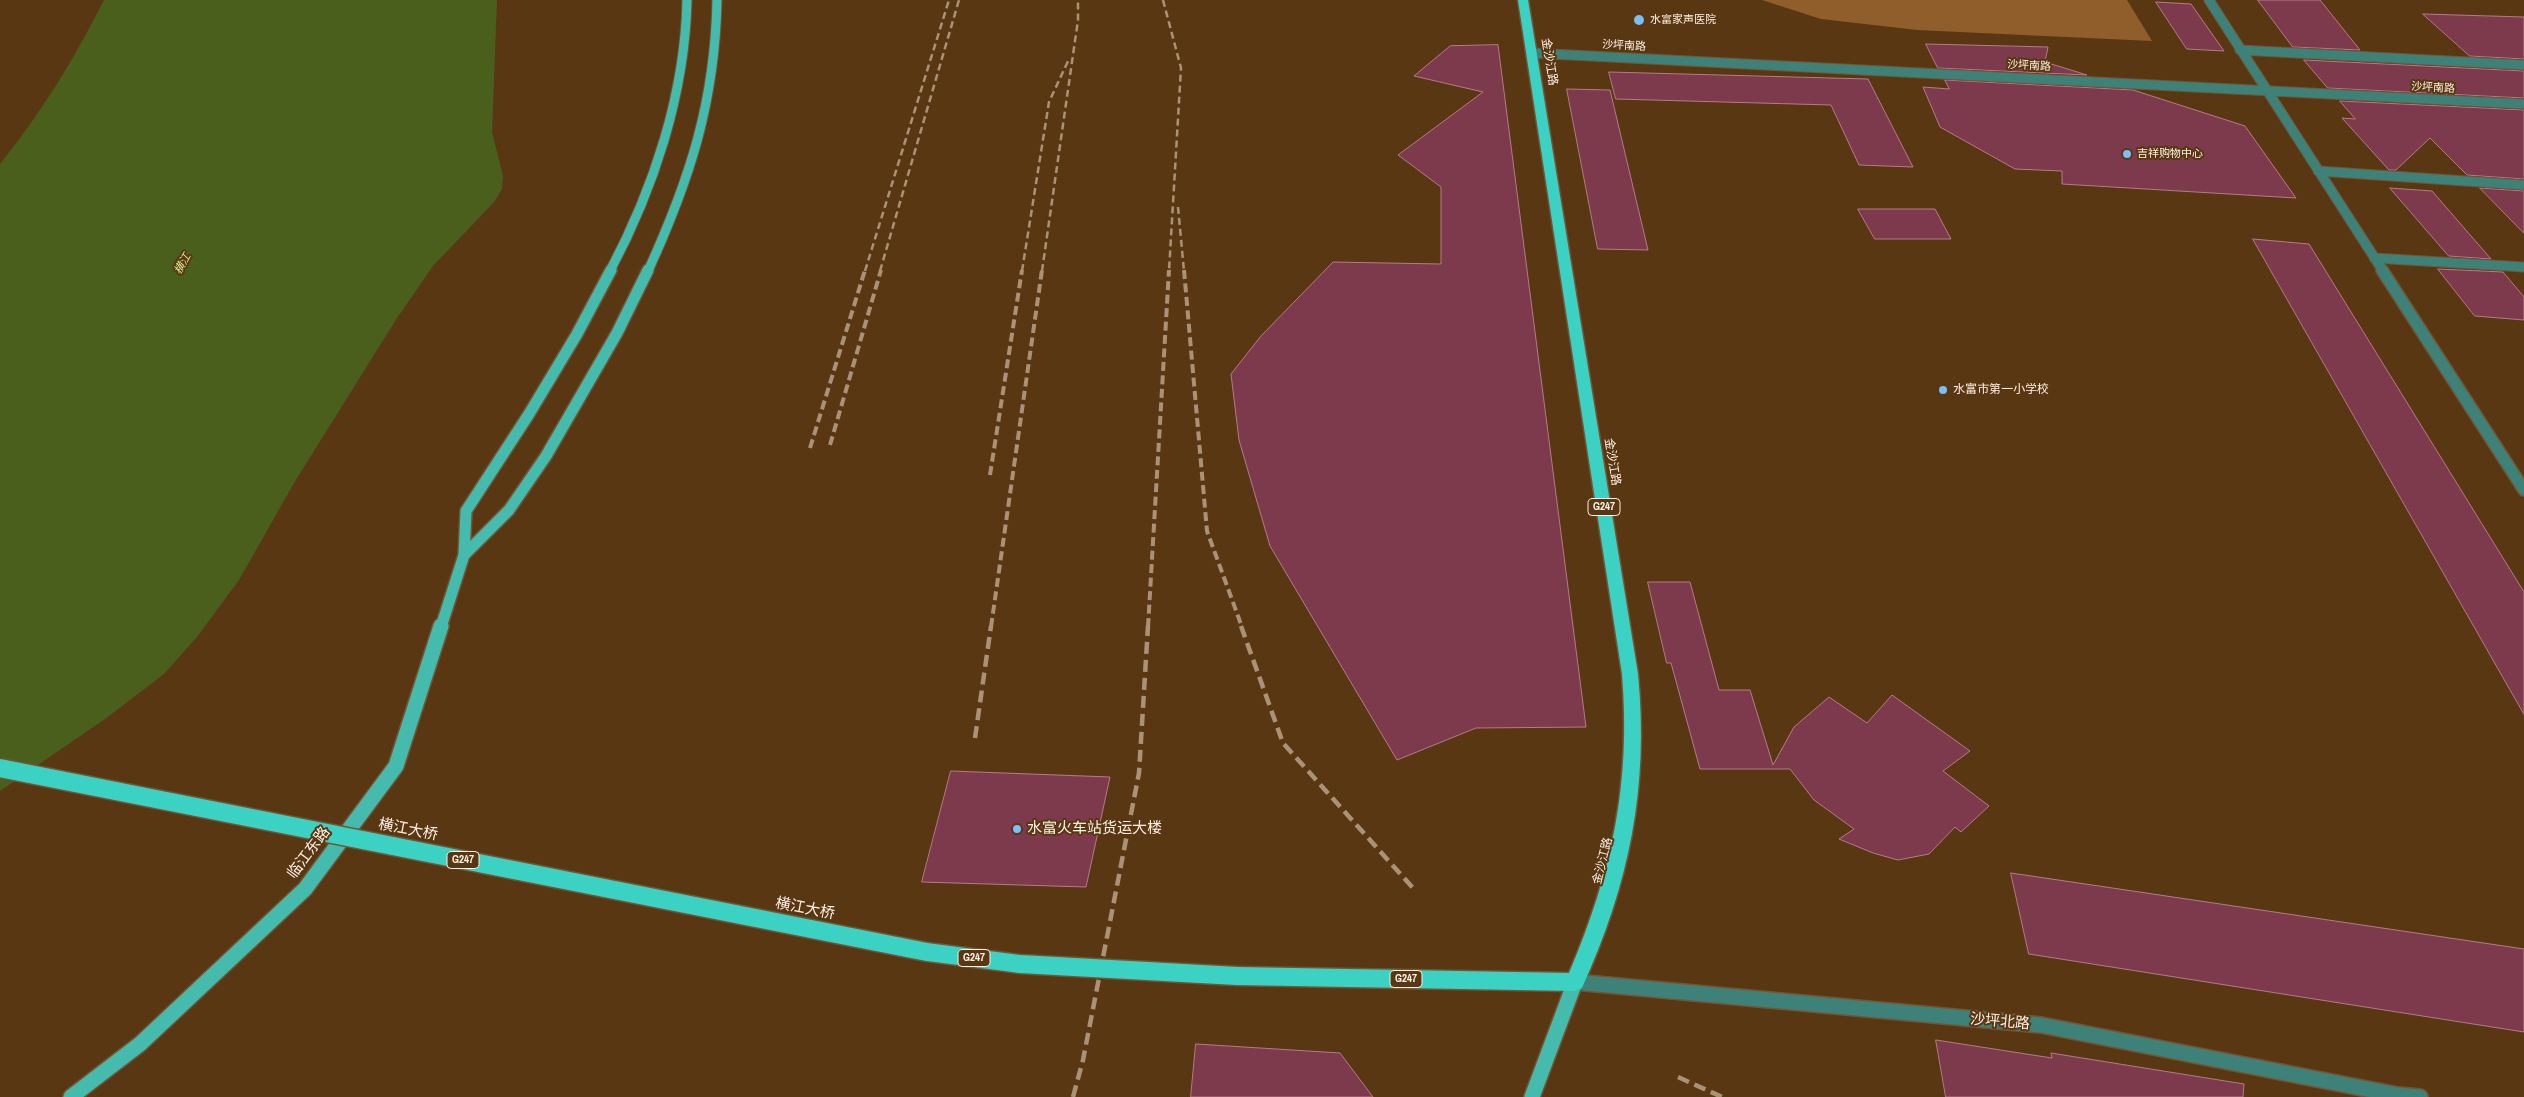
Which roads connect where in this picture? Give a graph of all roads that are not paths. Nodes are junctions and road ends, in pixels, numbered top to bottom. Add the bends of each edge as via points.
1 (687, 0) edge
2 (717, 0) edge
3 (1523, 0) edge
4 (2209, 0) edge
5 (2240, 50) junction
6 (1532, 53) junction
7 (2524, 65) edge
8 (2265, 89) junction
9 (2524, 104) edge
10 (2318, 171) junction
11 (2524, 185) edge
12 (2374, 258) junction
13 (2524, 267) edge
14 (2524, 490) edge
15 (464, 555) junction
16 (0, 768) edge
17 (1575, 982) junction
18 (71, 1097) edge
19 (1532, 1097) edge
20 (2420, 1097) edge

1 - 15 main road via 686,40 672,113 640,207 577,334 466,511
2 - 15 main road via 714,63 705,110 676,206 651,264 571,415 513,505
3 - 6 highway, 金沙江路 / G247
4 - 5 street
5 - 7 street
5 - 8 street
6 - 8 street, 沙坪南路
6 - 17 highway, 金沙江路 / G247 via 1634,711 1630,795 1618,865 1596,934
8 - 9 street, 沙坪南路
8 - 10 street
10 - 11 street
10 - 12 street
12 - 13 street
12 - 14 street
15 - 18 main road, 临江东路 via 396,766 305,889 140,1044
16 - 17 highway, 横江大桥 / G247, bridge via 927,952 1020,964 1237,976
17 - 19 main road
17 - 20 street, 沙坪北路 via 2041,1025

